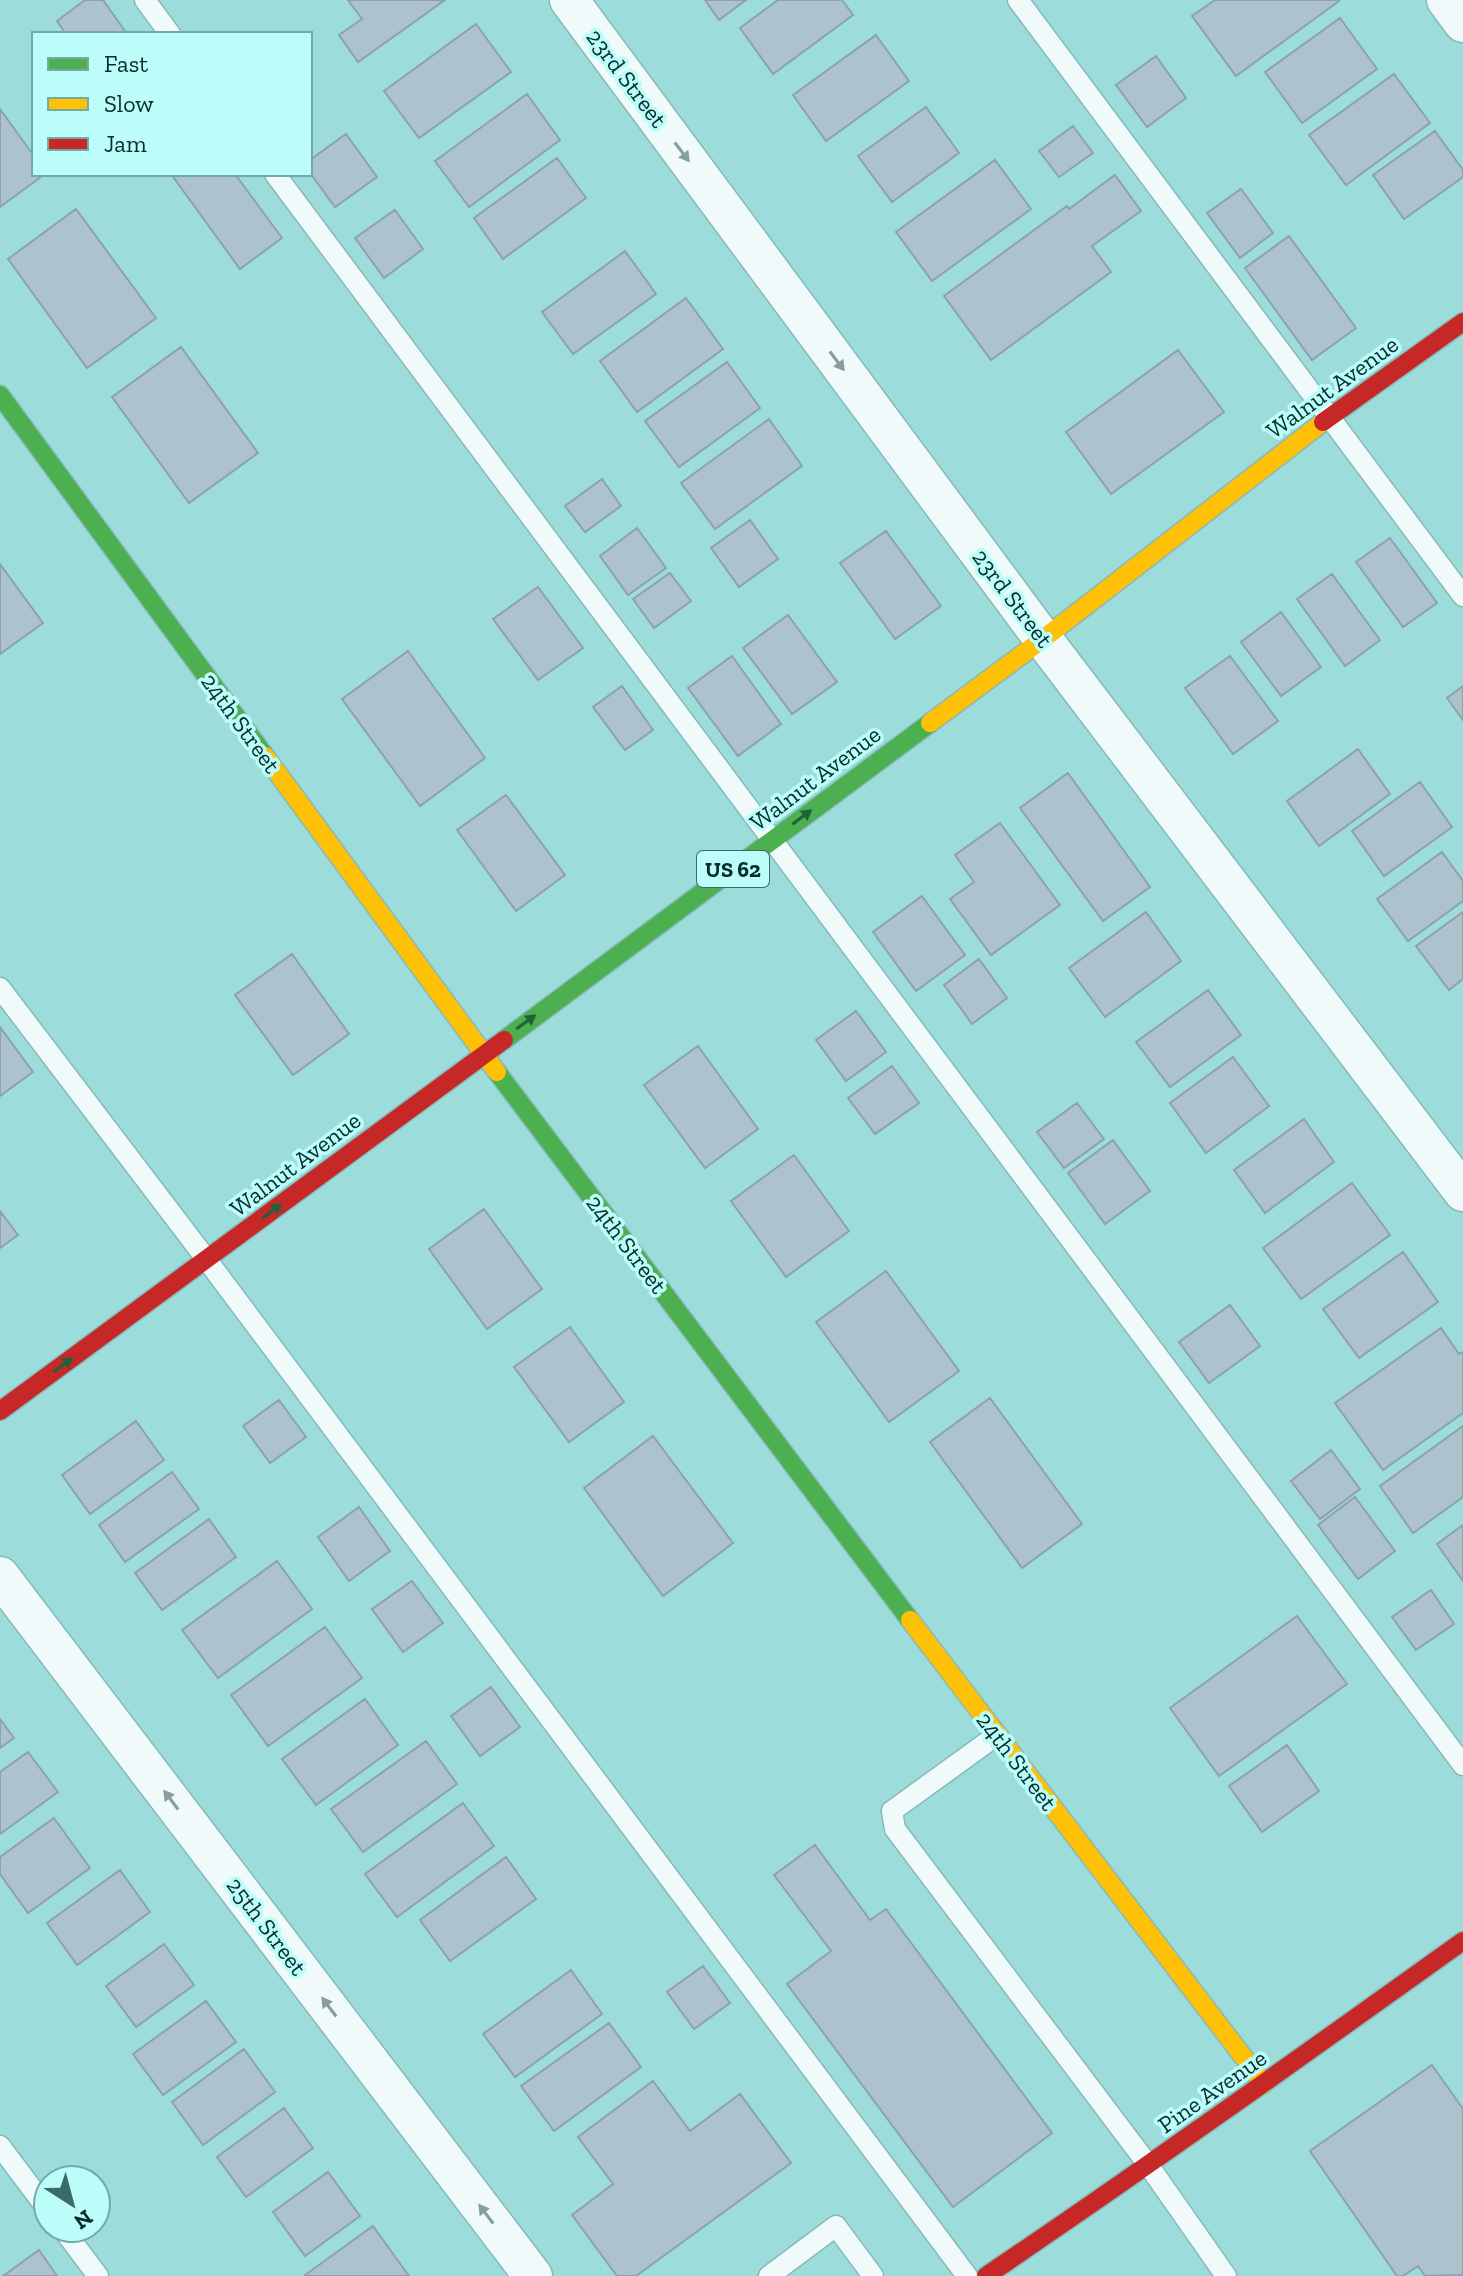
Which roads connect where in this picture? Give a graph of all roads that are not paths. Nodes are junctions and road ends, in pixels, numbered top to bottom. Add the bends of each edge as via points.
1 (145, 0) edge
2 (569, 0) edge
3 (1018, 0) edge
4 (1446, 0) edge
5 (1463, 23) edge
6 (169, 32) edge
7 (276, 176) edge
8 (1463, 322) edge
9 (0, 395) edge
10 (1330, 416) junction
11 (1463, 596) edge
12 (1043, 639) junction
13 (773, 839) junction
14 (0, 988) edge
15 (483, 1053) junction
16 (1463, 1192) edge
17 (207, 1260) junction
18 (0, 1411) edge
19 (0, 1576) edge
20 (997, 1735) junction
21 (1463, 1765) edge
22 (1462, 1946) edge
23 (1264, 2084) junction
24 (0, 2146) edge
25 (1149, 2166) junction
26 (32, 2189) edge
27 (74, 2244) edge
28 (98, 2276) edge
29 (533, 2276) edge
30 (769, 2276) edge
31 (873, 2276) edge
32 (967, 2276) edge
33 (986, 2276) edge
34 (1226, 2276) edge

1 - 6 lane
2 -> 12 street, 23rd Street
3 - 10 lane
4 - 5 street
7 - 13 lane
8 - 10 main road, Walnut Avenue / US 62
9 - 15 main road, 24th Street
10 - 11 lane
10 - 12 main road, Walnut Avenue / US 62
13 -> 12 main road, Walnut Avenue / US 62
12 - 16 street, 23rd Street
15 -> 13 main road, Walnut Avenue / US 62
13 - 21 lane
14 - 17 lane
17 -> 15 main road, Walnut Avenue / US 62
15 - 20 main road, 24th Street
18 -> 17 main road, Walnut Avenue / US 62
17 - 32 lane
29 -> 19 street, 25th Street
20 - 23 main road, 24th Street
20 - 25 lane via 892,1811 895,1829
22 - 23 main road, Pine Avenue
23 - 25 main road, Pine Avenue
24 - 26 lane
25 - 33 main road, Pine Avenue
25 - 34 lane
27 - 28 lane
30 - 31 lane via 836,2226

